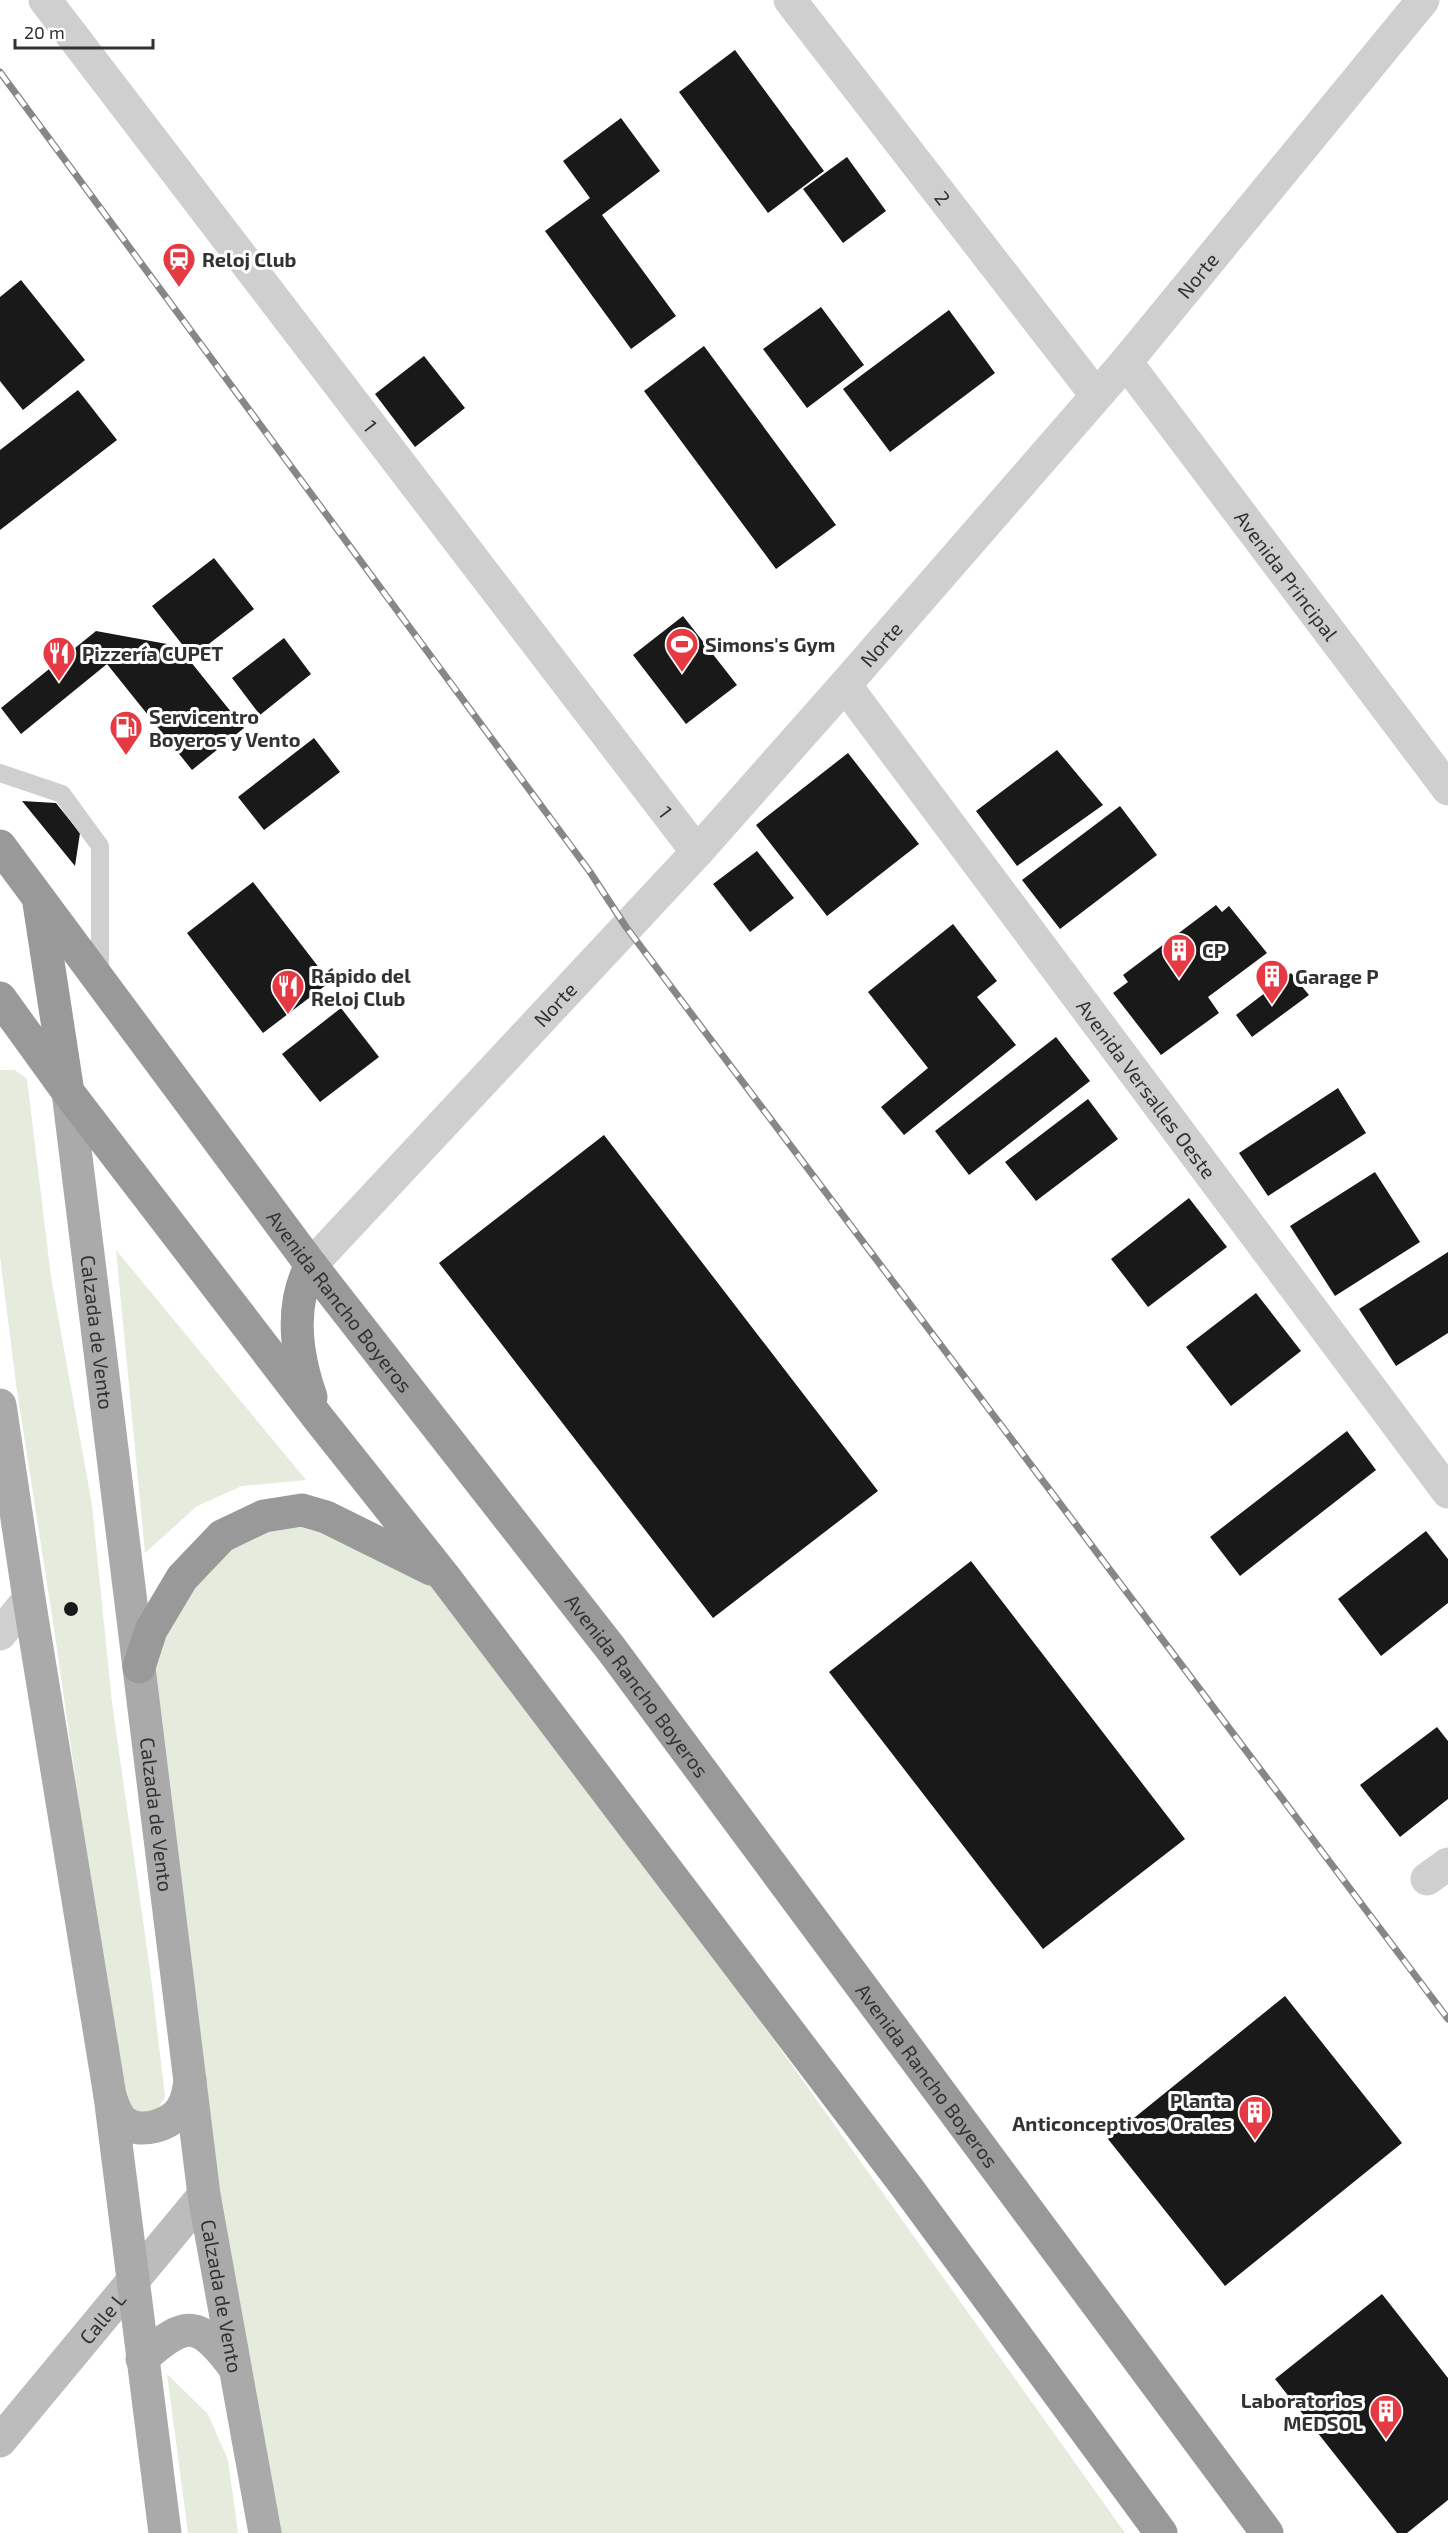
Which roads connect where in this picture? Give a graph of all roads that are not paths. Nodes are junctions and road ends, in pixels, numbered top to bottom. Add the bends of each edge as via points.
1 (45, 0) edge
2 (790, 0) edge
3 (1423, 0) edge
4 (1126, 362) junction
5 (1096, 395) junction
6 (845, 686) junction
7 (0, 772) edge
8 (1448, 789) edge
9 (0, 846) edge
10 (696, 852) junction
11 (39, 898) junction
12 (100, 980) junction
13 (0, 998) edge
14 (68, 1092) junction
15 (311, 1265) junction
16 (0, 1405) edge
17 (319, 1419) junction
18 (1448, 1492) edge
19 (443, 1575) junction
20 (29, 1599) junction
21 (0, 1634) edge
22 (139, 1667) junction
23 (190, 2080) junction
24 (110, 2096) junction
25 (204, 2195) junction
26 (132, 2282) junction
27 (142, 2359) junction
28 (234, 2367) junction
29 (0, 2441) edge
30 (165, 2533) edge
31 (265, 2533) edge
32 (1161, 2533) edge
33 (1267, 2533) edge

1 - 10 street, 1
2 - 5 street, 2
3 - 4 street, Norte
4 - 5 street, Norte
4 - 8 street, Avenida Principal
5 - 6 street, Norte
6 - 10 street, Norte
6 - 18 street, Avenida Versalles Oeste
7 - 12 lane via 62,794 100,846
9 - 11 highway, Avenida Rancho Boyeros
10 - 15 street, Norte
11 - 12 highway, Avenida Rancho Boyeros
11 - 14 highway
12 - 15 highway, Avenida Rancho Boyeros
13 - 14 highway
14 - 17 highway
14 - 22 main road, Calzada de Vento
15 - 17 highway via 300,1296 296,1335 303,1375
15 - 33 highway, Avenida Rancho Boyeros via 612,1650
16 - 20 main road
17 - 19 highway
19 - 22 highway via 326,1517 302,1510 264,1516 222,1536 182,1578 151,1630
19 - 32 highway via 898,2176
20 - 21 street
20 - 24 main road
22 - 23 main road, Calzada de Vento
23 - 24 main road via 178,2114 165,2124 150,2127 123,2122
23 - 25 main road, Calzada de Vento
24 - 26 main road
25 - 26 street, Calle L
25 - 28 main road, Calzada de Vento
26 - 27 main road
26 - 29 street, Calle L
27 - 28 main road via 166,2337 185,2329 204,2333
27 - 30 main road
28 - 31 main road, Calzada de Vento

